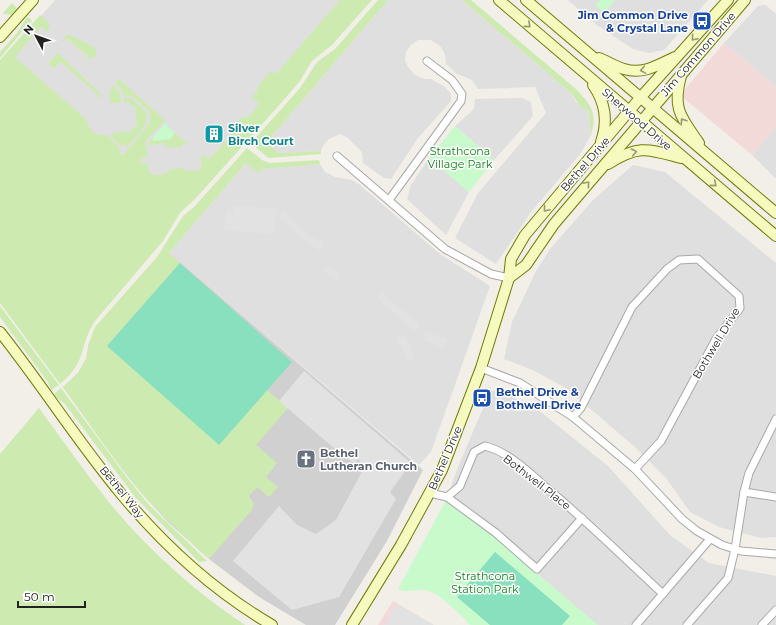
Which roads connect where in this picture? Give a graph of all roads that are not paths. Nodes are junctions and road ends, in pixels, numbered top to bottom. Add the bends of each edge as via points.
1 (33, 0) edge
2 (499, 0) edge
3 (526, 0) edge
4 (728, 0) edge
5 (745, 0) edge
6 (0, 37) edge
7 (592, 56) junction
8 (679, 56) junction
9 (427, 61) dead end
10 (583, 72) junction
11 (682, 72) junction
12 (640, 98) junction
13 (651, 108) junction
14 (629, 112) junction
15 (640, 122) junction
16 (599, 148) junction
17 (705, 153) junction
18 (337, 156) dead end
19 (685, 159) junction
20 (599, 169) junction
21 (389, 200) junction
22 (776, 213) edge
23 (776, 236) edge
24 (509, 278) junction
25 (0, 332) edge
26 (481, 368) junction
27 (573, 417) junction
28 (776, 419) edge
29 (635, 469) junction
30 (744, 492) junction
31 (430, 493) junction
32 (447, 497) junction
33 (776, 497) edge
34 (582, 518) junction
35 (710, 539) junction
36 (735, 549) junction
37 (776, 554) edge
38 (663, 594) junction
39 (776, 610) edge
40 (272, 625) edge
41 (352, 625) edge
42 (636, 625) edge
43 (687, 625) edge
44 (762, 625) edge

1 - 6 street
2 -> 10 street, Sherwood Drive
3 - 7 street, Sherwood Drive
4 -> 8 street, Jim Common Drive
5 - 11 street, Jim Common Drive
8 -> 7 street via 645,71 623,69
7 - 12 street, Sherwood Drive
8 - 12 street, Jim Common Drive
9 - 21 street via 452,80 462,94 461,101
10 - 14 street, Sherwood Drive
10 - 16 street via 599,93 606,120
11 - 13 street, Jim Common Drive
17 -> 11 street via 677,109
12 - 13 street, Sherwood Drive
12 - 14 street, Jim Common Drive
13 - 15 street, Jim Common Drive
13 - 17 street, Sherwood Drive
14 - 15 street, Sherwood Drive
14 - 16 street, Bethel Drive
15 - 19 street, Sherwood Drive
15 - 20 street, Bethel Drive
16 -> 24 street, Bethel Drive via 526,235 511,259
17 - 22 street, Sherwood Drive
18 - 21 street
20 -> 19 street via 624,154 648,149
19 -> 23 street, Sherwood Drive
24 -> 20 street, Bethel Drive via 526,265 554,224
21 - 24 street via 445,249 491,274
24 - 26 street, Bethel Drive
25 - 40 street, Bethel Way via 121,494 154,531 194,569
26 - 27 street via 520,383
26 - 31 street, Bethel Drive via 442,470
27 - 29 street
27 - 29 street, Bothwell Drive via 582,408 632,307 667,269 679,260 698,259 739,296 740,308 716,339 661,442
28 - 30 street via 749,473
29 - 35 street via 682,519
30 - 33 street
30 - 36 street
31 - 32 street, Bothwell Place
31 - 41 street, Bethel Drive
32 - 34 street, Bothwell Place via 537,569
32 - 34 street, Bothwell Place via 460,486 474,452 485,446 501,452 520,465
34 - 38 street, Bothwell Place
35 - 36 street
35 - 38 street
36 - 37 street
36 - 43 street via 728,578
38 - 42 street
39 - 44 street

